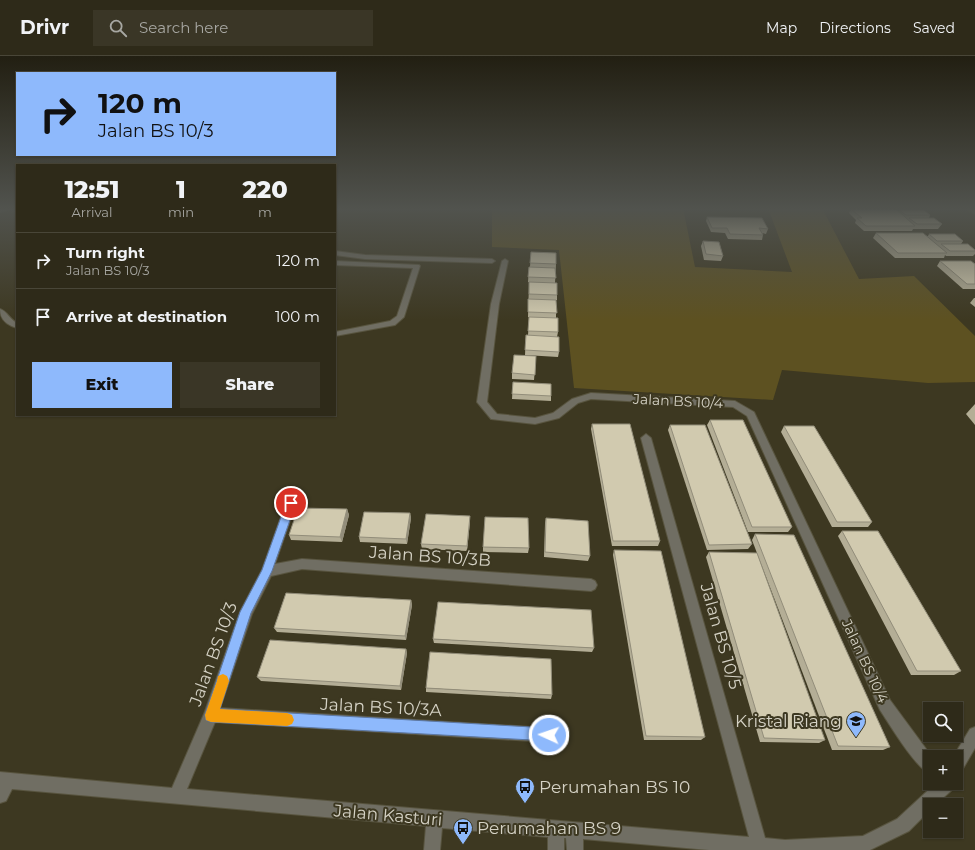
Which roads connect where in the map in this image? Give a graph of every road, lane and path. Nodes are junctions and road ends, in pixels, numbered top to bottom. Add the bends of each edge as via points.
1 (336, 253) edge
2 (492, 261) dead end
3 (505, 261) dead end
4 (336, 263) edge
5 (0, 311) edge
6 (16, 326) edge
7 (336, 334) edge
8 (646, 438) dead end
9 (291, 503) dead end
10 (267, 571) junction
11 (591, 585) dead end
12 (211, 715) junction
13 (975, 734) edge
14 (549, 735) dead end
15 (963, 755) edge
16 (923, 758) edge
17 (4, 780) edge
18 (939, 790) edge
19 (0, 795) edge
20 (177, 795) junction
21 (435, 820) junction
22 (556, 829) junction
23 (574, 830) junction
24 (759, 845) junction
25 (785, 849) edge
26 (432, 850) edge
27 (556, 850) edge
28 (575, 850) edge

1 - 2 street via 365,257
3 - 16 street, Jalan BS 10/4 via 495,304 482,402 494,417 535,421 556,416 575,401 591,396 735,404 751,414 885,705
4 - 7 street via 417,266 400,317 392,323
5 - 6 street via 10,324
8 - 24 street, Jalan BS 10/5 via 734,747
9 - 10 street, Jalan BS 10/3
10 - 11 street, Jalan BS 10/3B via 302,564
10 - 12 street, Jalan BS 10/3 via 246,612
12 - 14 street, Jalan BS 10/3A
12 - 20 street, Jalan BS 10/3
13 - 15 street
17 - 19 street
17 - 20 street, Jalan Kasturi
18 - 25 street, Jalan Kasturi via 903,825 864,844
20 - 21 street, Jalan Kasturi
21 - 22 street, Jalan Kasturi
21 - 26 street
22 - 23 street, Jalan Kasturi
22 - 27 street
23 - 24 street, Jalan Kasturi
23 - 28 street
24 - 25 street, Jalan Kasturi

